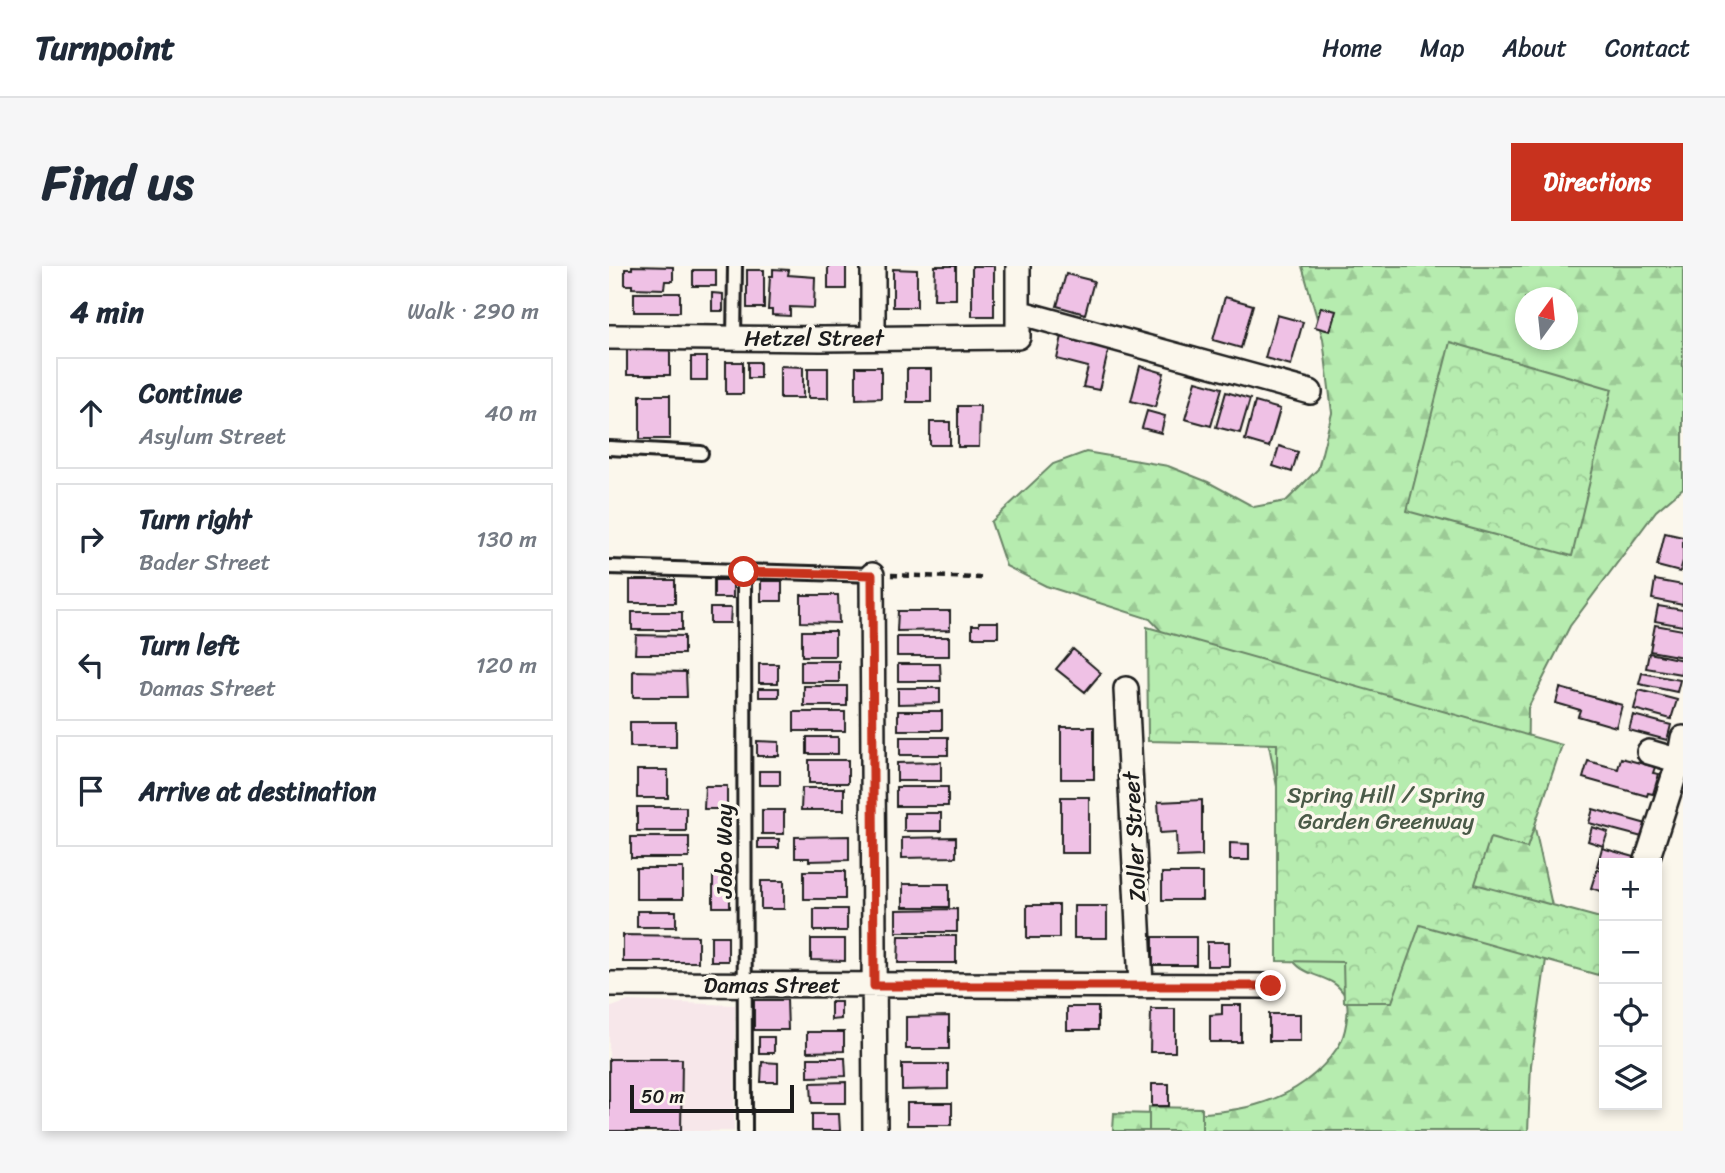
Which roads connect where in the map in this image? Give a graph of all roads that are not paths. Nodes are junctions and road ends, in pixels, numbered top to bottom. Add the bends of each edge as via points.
1 (735, 266) edge
2 (873, 266) edge
3 (1018, 266) edge
4 (1018, 312) junction
5 (609, 337) edge
6 (873, 338) junction
7 (734, 339) junction
8 (1310, 393) dead end
9 (609, 448) edge
10 (701, 453) dead end
11 (609, 567) edge
12 (744, 572) junction
13 (876, 575) joint
14 (1126, 689) dead end
15 (1683, 738) edge
16 (1649, 752) dead end
17 (1681, 761) edge
18 (1648, 858) edge
19 (609, 984) edge
20 (744, 985) junction
21 (1141, 985) junction
22 (874, 986) junction
23 (1271, 986) dead end
24 (745, 1131) edge
25 (876, 1131) edge

1 - 7 lane
2 - 6 street
3 - 4 street
4 - 6 street, Hetzel Street via 1018,337
4 - 8 street
5 - 7 street, Hetzel Street
6 - 7 street, Hetzel Street
9 - 10 lane
11 - 12 lane
12 - 13 lane
12 - 20 lane, Jobo Way
13 - 22 street
14 - 21 street, Zoller Street
15 - 17 street
16 - 17 street
17 - 18 street
19 - 20 street, Damas Street
20 - 22 street, Damas Street
20 - 24 lane, Jobo Way
21 - 22 street, Damas Street
21 - 23 street, Damas Street
22 - 25 street

